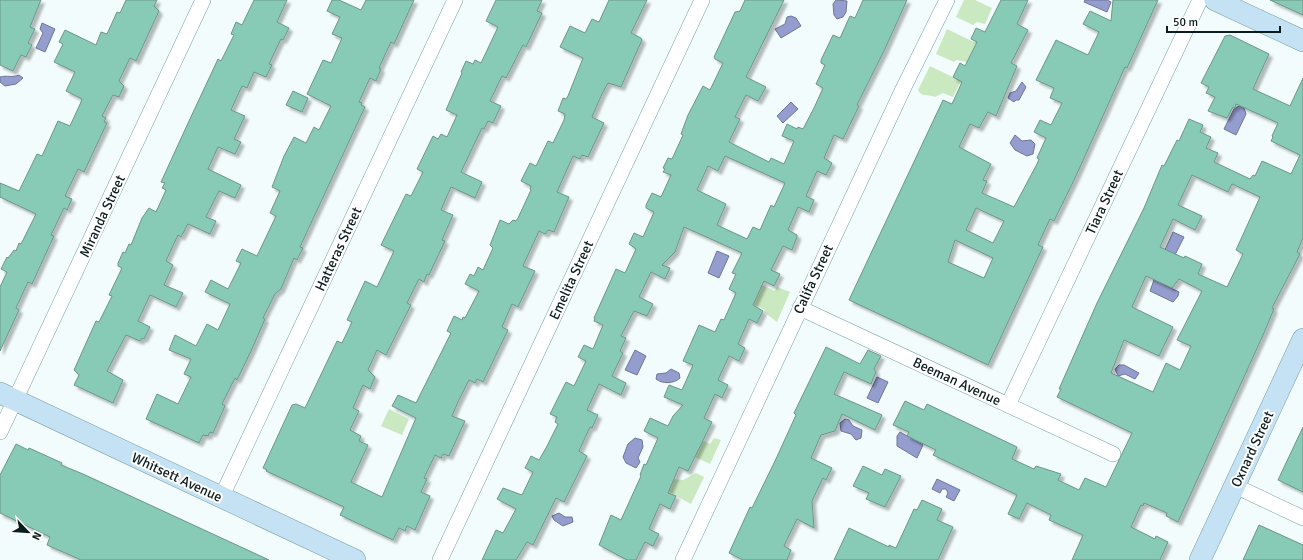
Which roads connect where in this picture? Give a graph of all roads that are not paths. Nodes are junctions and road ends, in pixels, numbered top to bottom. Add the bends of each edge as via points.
1 (203, 0) edge
2 (455, 0) edge
3 (702, 0) edge
4 (947, 0) edge
5 (1200, 0) edge
6 (1215, 0) edge
7 (1303, 41) edge
8 (800, 308) junction
9 (1303, 339) edge
10 (8, 396) edge
11 (1008, 405) junction
12 (0, 432) edge
13 (1113, 454) dead end
14 (1234, 486) junction
15 (221, 498) junction
16 (1303, 518) edge
17 (355, 560) edge
18 (440, 560) edge
19 (682, 560) edge
20 (1200, 560) edge

1 - 10 street, Miranda Street
2 - 15 street, Hatteras Street
3 - 18 street, Emelita Street
4 - 8 street, Califa Street
5 - 11 street, Tiara Street
6 - 7 main road
8 - 11 street, Beeman Avenue
8 - 19 street, Califa Street
9 - 14 main road, Oxnard Street
10 - 12 street, Miranda Street
10 - 15 main road, Whitsett Avenue
11 - 13 street, Beeman Avenue
14 - 16 street
14 - 20 main road, Oxnard Street
15 - 17 main road, Whitsett Avenue

